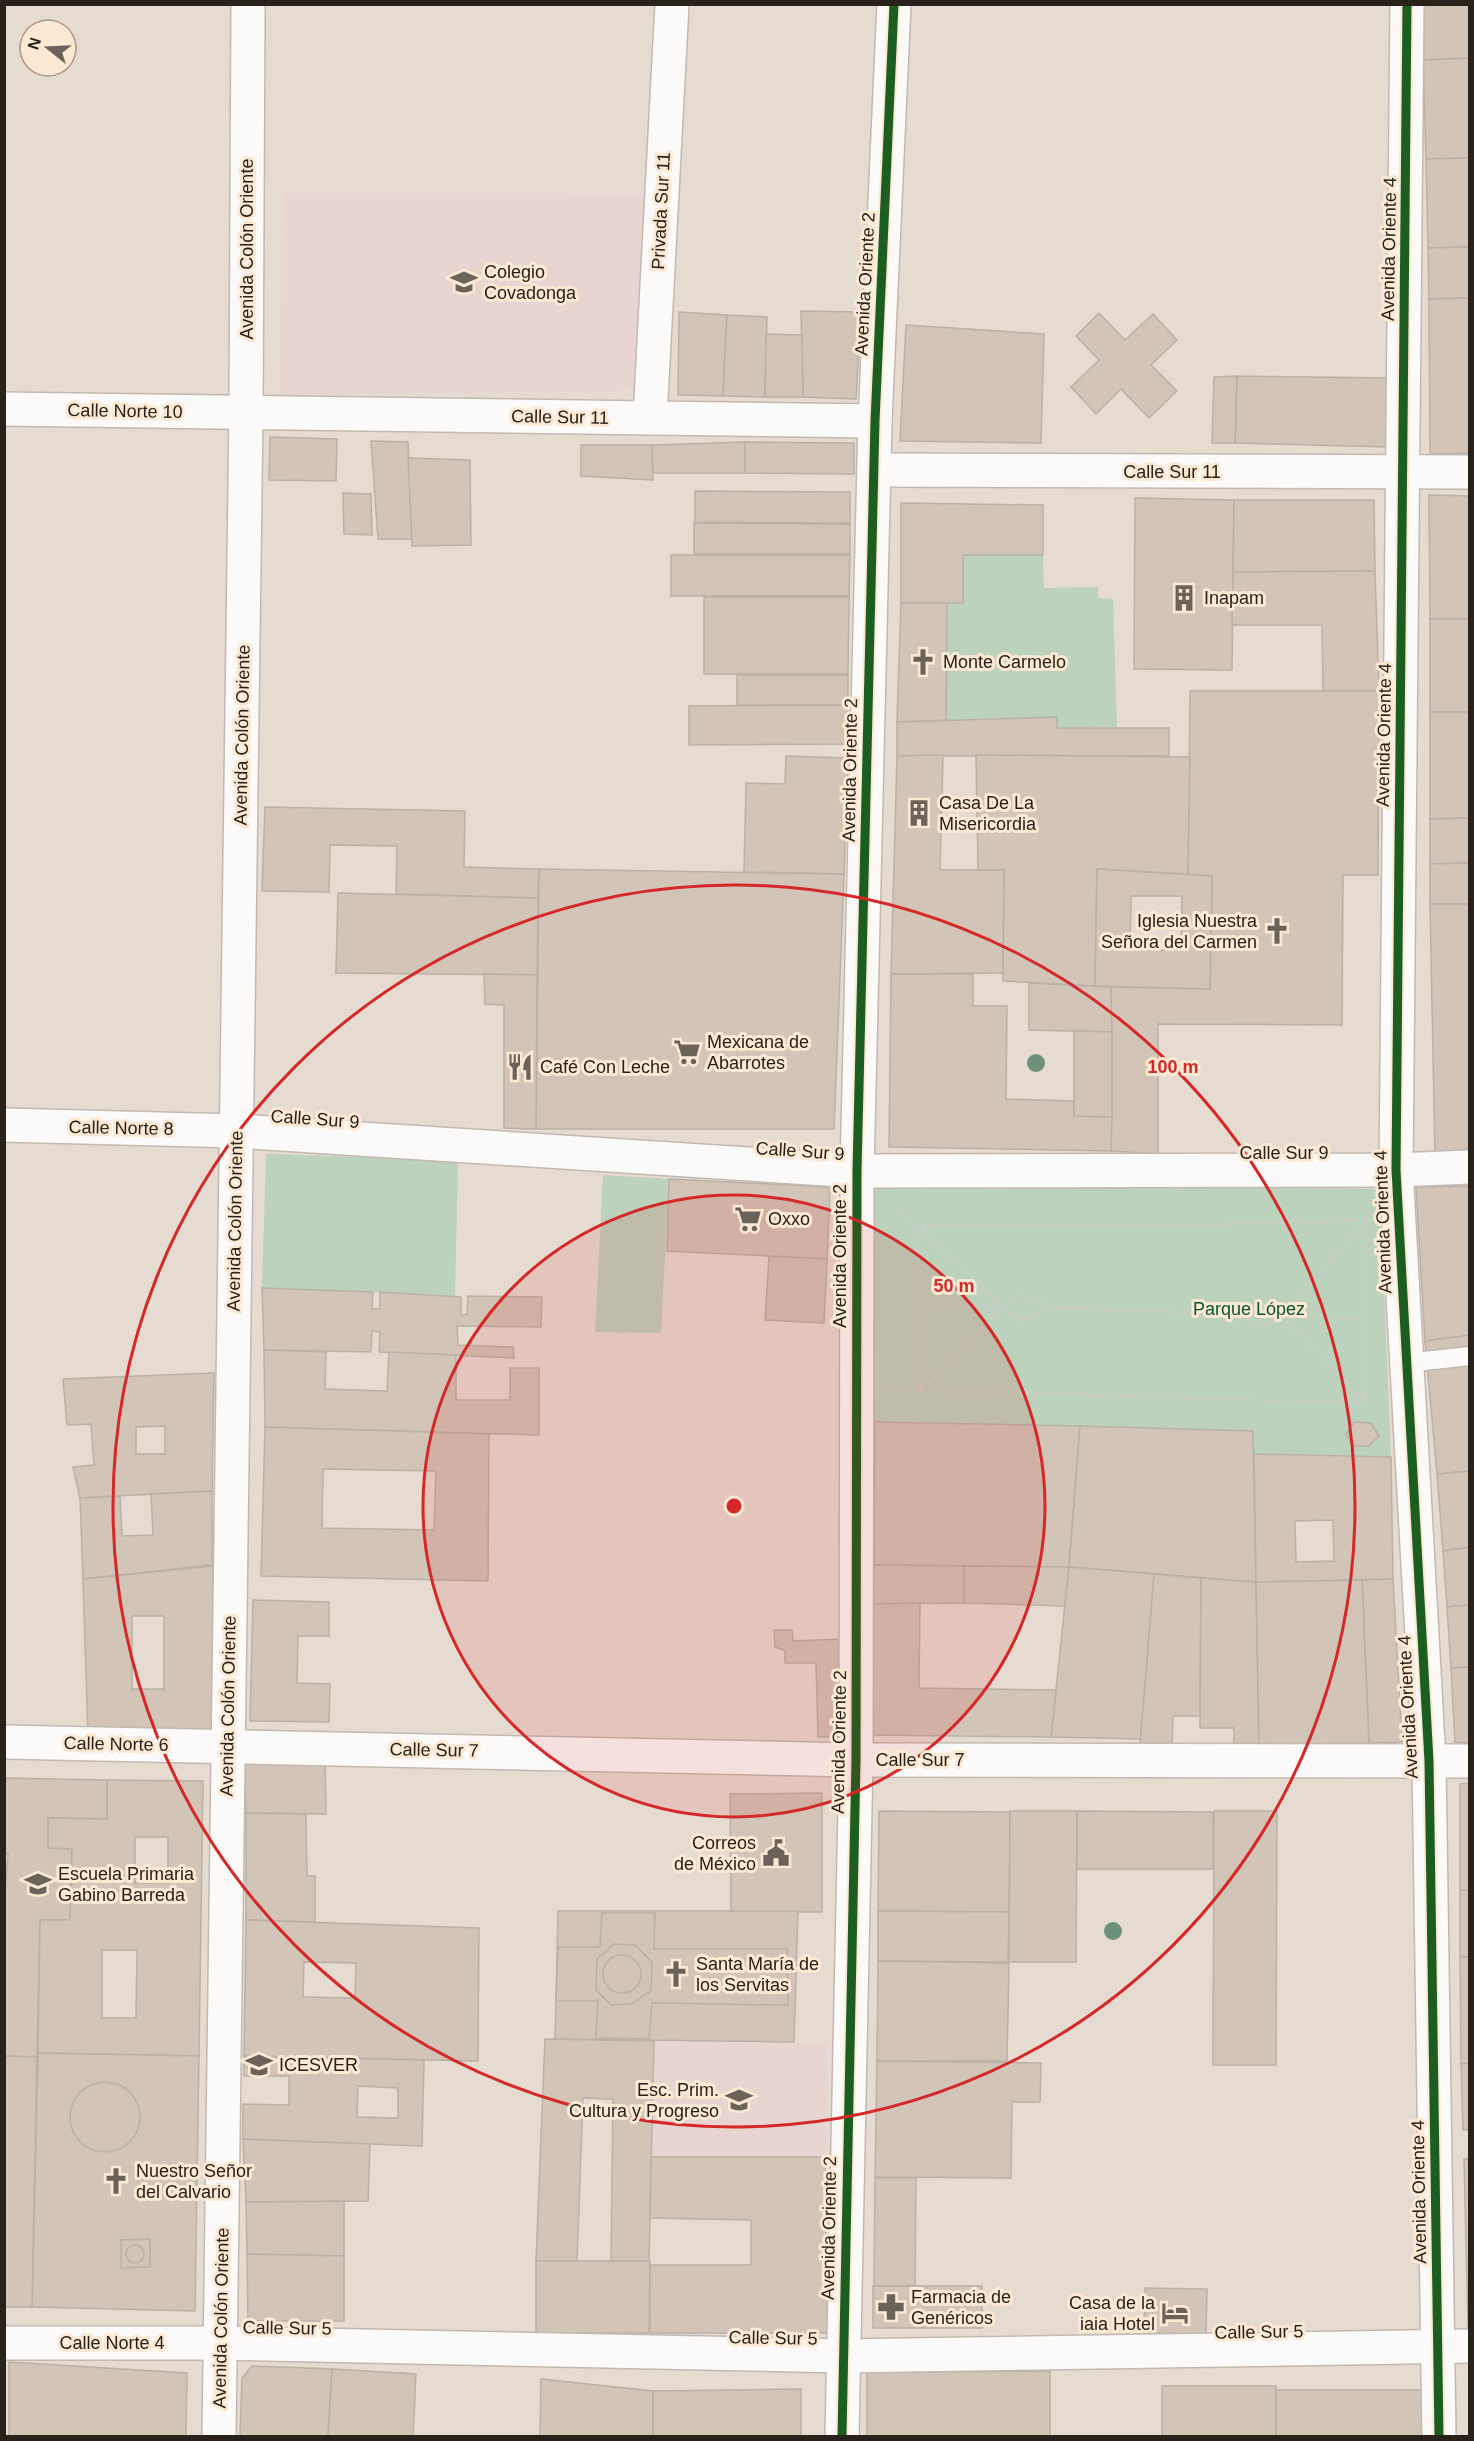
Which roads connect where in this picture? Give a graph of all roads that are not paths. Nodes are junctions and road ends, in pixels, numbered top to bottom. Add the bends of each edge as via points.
1 (248, 4) edge
2 (672, 4) edge
3 (894, 4) edge
4 (1407, 4) edge
5 (4, 409) edge
6 (246, 412) junction
7 (650, 418) junction
8 (875, 421) junction
9 (874, 470) junction
10 (1470, 472) edge
11 (1403, 474) junction
12 (4, 1125) edge
13 (237, 1131) junction
14 (1470, 1167) edge
15 (1396, 1170) junction
16 (857, 1171) junction
17 (1470, 1356) edge
18 (1406, 1363) junction
19 (4, 1742) edge
20 (227, 1746) junction
21 (856, 1760) junction
22 (1429, 1761) junction
23 (1470, 1761) edge
24 (4, 2343) edge
25 (220, 2343) junction
26 (1454, 2346) edge
27 (843, 2356) junction
28 (219, 2436) edge
29 (842, 2436) edge
30 (1439, 2436) edge

1 - 6 street, Avenida Colón Oriente
2 - 7 street, Privada Sur 11
3 - 8 street, Avenida Oriente 2
4 - 11 street, Avenida Oriente 4
5 - 6 street, Calle Norte 10
6 - 7 street, Calle Sur 11
6 - 13 street, Avenida Colón Oriente
7 - 8 street, Calle Sur 11
8 - 9 street, Avenida Oriente 2
9 - 11 street, Calle Sur 11
9 - 16 street, Avenida Oriente 2
10 - 11 street, Calle Sur 11
11 - 15 street, Avenida Oriente 4
12 - 13 street, Calle Norte 8
13 - 16 street, Calle Sur 9
13 - 20 street, Avenida Colón Oriente
14 - 15 street, Calle Sur 9
15 - 16 street, Calle Sur 9
15 - 18 street, Avenida Oriente 4
16 - 21 street, Avenida Oriente 2
17 - 18 lane
18 - 22 street, Avenida Oriente 4
19 - 20 street, Calle Norte 6
20 - 21 street, Calle Sur 7
20 - 25 street, Avenida Colón Oriente
21 - 22 street, Calle Sur 7
21 - 27 street, Avenida Oriente 2
22 - 23 street, Calle Sur 7
22 - 26 street, Avenida Oriente 4
24 - 25 street, Calle Norte 4
25 - 27 street, Calle Sur 5
25 - 28 street, Avenida Colón Oriente
26 - 27 street, Calle Sur 5
26 - 30 street, Avenida Oriente 4
27 - 29 street, Avenida Oriente 2

